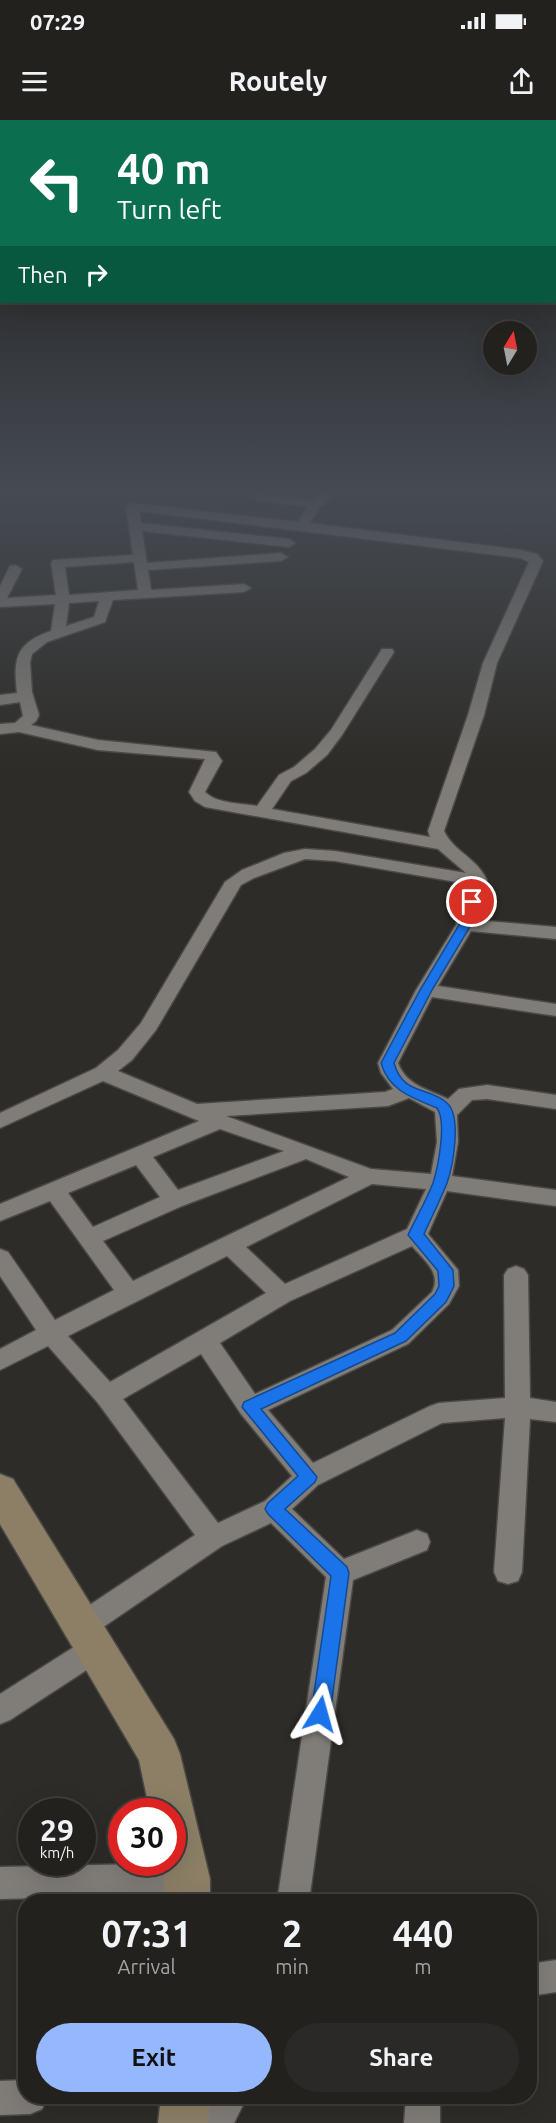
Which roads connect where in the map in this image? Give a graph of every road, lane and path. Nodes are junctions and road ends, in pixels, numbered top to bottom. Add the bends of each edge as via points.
1 (9, 582) edge
2 (61, 582) edge
3 (143, 582) edge
4 (220, 582) edge
5 (531, 582) edge
6 (244, 588) dead end
7 (221, 589) junction
8 (145, 594) junction
9 (107, 596) junction
10 (63, 599) junction
11 (0, 601) edge
12 (58, 632) junction
13 (387, 652) dead end
14 (25, 697) junction
15 (0, 700) edge
16 (19, 727) junction
17 (0, 729) edge
18 (261, 812) junction
19 (440, 844) junction
20 (478, 880) junction
21 (465, 925) junction
22 (556, 933) edge
23 (426, 990) junction
24 (556, 1010) edge
25 (103, 1073) junction
26 (408, 1091) junction
27 (556, 1102) edge
28 (194, 1111) junction
29 (447, 1112) junction
30 (0, 1120) edge
31 (219, 1121) junction
32 (306, 1151) junction
33 (140, 1155) junction
34 (369, 1176) junction
35 (440, 1182) junction
36 (55, 1192) junction
37 (556, 1198) edge
38 (174, 1200) junction
39 (0, 1213) edge
40 (416, 1235) junction
41 (89, 1238) junction
42 (230, 1245) junction
43 (0, 1258) edge
44 (516, 1275) dead end
45 (129, 1293) junction
46 (282, 1295) junction
47 (51, 1334) junction
48 (204, 1339) junction
49 (0, 1360) edge
50 (107, 1396) junction
51 (250, 1407) junction
52 (518, 1407) junction
53 (556, 1412) edge
54 (309, 1477) junction
55 (0, 1490) edge
56 (274, 1509) junction
57 (213, 1538) junction
58 (417, 1542) dead end
59 (508, 1572) dead end
60 (340, 1573) junction
61 (89, 1637) junction
62 (0, 1710) edge
63 (169, 1798) edge
64 (0, 1883) edge
65 (187, 1890) edge
66 (294, 1894) edge
67 (556, 1976) edge
68 (537, 1979) edge
69 (18, 2097) edge
70 (0, 2098) edge
71 (185, 2104) edge
72 (226, 2104) edge
73 (423, 2104) edge
74 (183, 2123) edge
75 (214, 2123) edge
76 (422, 2123) edge

1 - 11 street
2 - 10 street
3 - 8 street
4 - 7 street
5 - 19 street via 490,663 436,831
6 - 7 street
7 - 8 street
8 - 9 street
9 - 10 street
9 - 12 street via 100,619
10 - 11 street
10 - 12 street
12 - 14 street via 27,649 23,657
13 - 18 street via 337,732 306,766 285,778
14 - 15 street
14 - 16 street via 32,710 31,718
16 - 17 street
16 - 18 street via 98,745 210,755 214,761 197,792 201,798
18 - 19 street
19 - 20 street via 475,869
20 - 21 street
20 - 25 street via 305,854 248,873 234,882 149,1026 125,1055
21 - 22 street
21 - 23 street
23 - 24 street
23 - 26 street via 387,1063 391,1075
25 - 28 street
25 - 30 street
26 - 28 street via 388,1100
26 - 29 street via 442,1105
27 - 29 street via 487,1092 466,1094
28 - 31 street
29 - 35 street via 450,1123
31 - 32 street
31 - 33 street
32 - 34 street
32 - 38 street
33 - 36 street
33 - 38 street
34 - 35 street
34 - 42 street
35 - 37 street
35 - 40 street
36 - 39 street
36 - 41 street
38 - 41 street
40 - 46 street
40 - 51 street via 446,1270 447,1286 441,1298 400,1337
41 - 45 street
42 - 45 street
42 - 46 street
43 - 47 street
44 - 52 street
45 - 47 street
46 - 48 street
47 - 49 street
47 - 50 street
48 - 50 street
48 - 51 street
50 - 57 street
51 - 54 street
52 - 53 street
52 - 54 street via 439,1413
52 - 59 street
54 - 56 street
55 - 61 street
56 - 57 street
56 - 60 street
57 - 61 street
58 - 60 street
60 - 66 street
61 - 62 street
61 - 63 street via 159,1754
64 - 65 street
67 - 68 street
69 - 70 street
71 - 74 street
72 - 75 street
73 - 76 street

